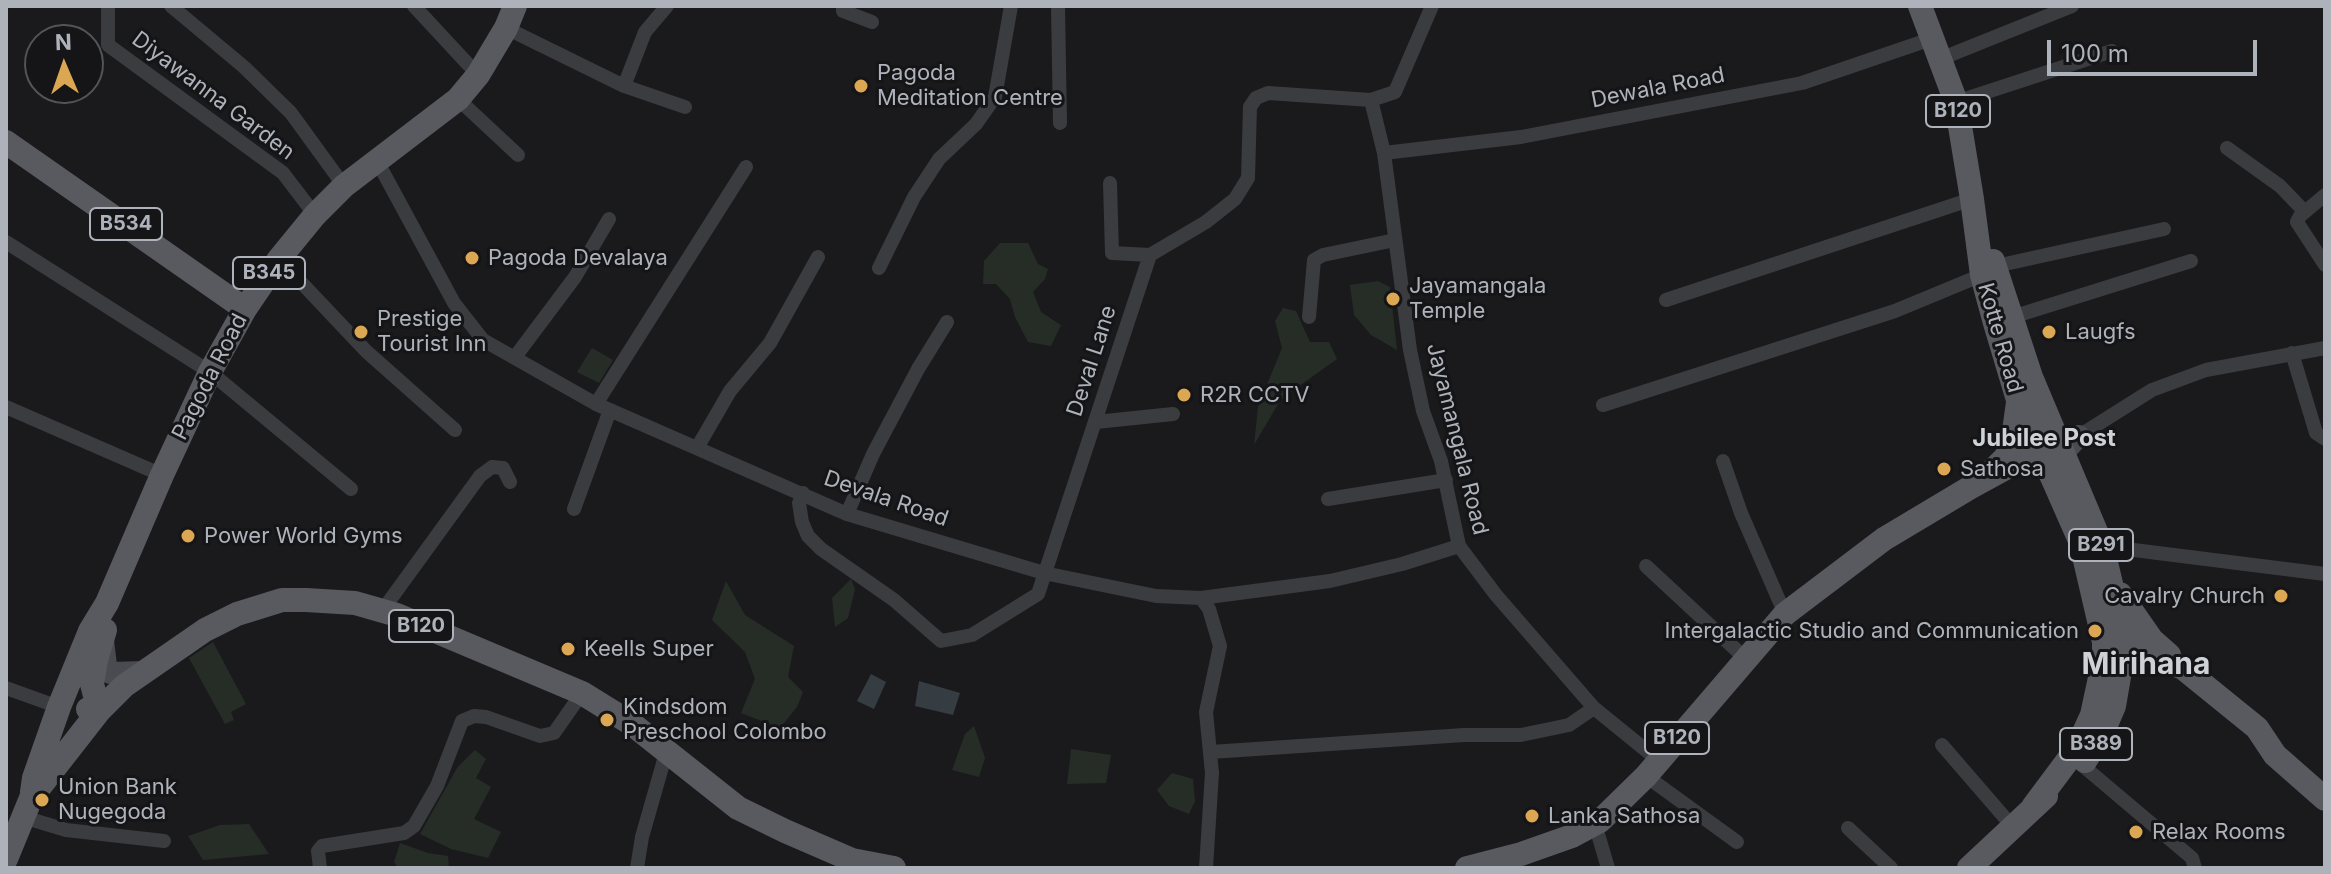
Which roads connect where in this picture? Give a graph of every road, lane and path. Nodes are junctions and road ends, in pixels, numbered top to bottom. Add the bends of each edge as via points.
1 (108, 6) edge
2 (171, 6) edge
3 (414, 6) edge
4 (667, 6) edge
5 (843, 6) edge
6 (1011, 6) edge
7 (1058, 6) edge
8 (1432, 6) edge
9 (1920, 6) edge
10 (2072, 6) edge
11 (510, 17) edge
12 (872, 22) dead end
13 (1937, 48) junction
14 (2112, 51) dead end
15 (478, 75) junction
16 (624, 86) junction
17 (458, 99) junction
18 (1371, 100) junction
19 (1956, 102) junction
20 (685, 107) dead end
21 (1060, 123) dead end
22 (6, 142) edge
23 (2227, 148) dead end
24 (1384, 153) junction
25 (518, 155) dead end
26 (376, 159) junction
27 (746, 167) dead end
28 (1110, 183) dead end
29 (344, 186) junction
30 (2325, 195) edge
31 (1974, 210) junction
32 (2305, 212) junction
33 (315, 215) junction
34 (609, 219) dead end
35 (2164, 229) dead end
36 (1395, 240) junction
37 (6, 242) edge
38 (1150, 255) junction
39 (818, 257) dead end
40 (279, 259) junction
41 (2191, 261) dead end
42 (2325, 265) edge
43 (879, 268) dead end
44 (1989, 271) junction
45 (1666, 300) dead end
46 (245, 309) junction
47 (1309, 317) dead end
48 (2012, 317) junction
49 (947, 322) dead end
50 (2325, 348) edge
51 (2292, 353) junction
52 (515, 357) junction
53 (210, 372) junction
54 (2018, 400) junction
55 (1603, 405) dead end
56 (6, 407) edge
57 (603, 407) junction
58 (1173, 414) dead end
59 (1096, 422) junction
60 (455, 430) dead end
61 (2325, 439) edge
62 (697, 448) junction
63 (2058, 448) junction
64 (1723, 461) dead end
65 (162, 475) junction
66 (1446, 480) junction
67 (1982, 481) junction
68 (510, 482) dead end
69 (351, 489) dead end
70 (803, 493) junction
71 (1328, 499) dead end
72 (574, 509) dead end
73 (847, 514) junction
74 (1459, 546) junction
75 (2102, 546) junction
76 (1858, 561) junction
77 (1646, 566) dead end
78 (1044, 573) junction
79 (2325, 574) edge
80 (2111, 578) junction
81 (1201, 598) junction
82 (107, 603) junction
83 (382, 611) junction
84 (1785, 614) junction
85 (103, 639) junction
86 (2114, 651) junction
87 (1745, 658) junction
88 (2183, 668) junction
89 (143, 672) junction
90 (6, 688) edge
91 (582, 693) junction
92 (63, 699) junction
93 (1594, 708) junction
94 (99, 711) junction
95 (1942, 745) dead end
96 (1211, 752) junction
97 (2275, 755) junction
98 (664, 764) junction
99 (2082, 765) junction
100 (1652, 768) junction
101 (2324, 798) edge
102 (2033, 807) junction
103 (27, 808) junction
104 (1595, 824) junction
105 (2012, 826) junction
106 (1848, 828) dead end
107 (164, 841) dead end
108 (1737, 842) dead end
109 (6, 859) edge
110 (852, 864) edge
111 (1497, 864) edge
112 (320, 868) edge
113 (637, 868) edge
114 (894, 868) edge
115 (1206, 868) edge
116 (1467, 868) edge
117 (1608, 868) edge
118 (1891, 868) edge
119 (1969, 868) edge
120 (2195, 868) edge

1 - 33 street, Diyawanna Garden via 108,45 283,173
2 - 29 street via 291,113
3 - 15 street
4 - 16 street via 645,32
5 - 12 street via 843,11
6 - 43 street via 995,97 939,159
7 - 21 street
8 - 18 street via 1395,92
9 - 13 main road, Kotte Road / B120
10 - 13 street, Dewala Road
11 - 15 main road, Pagoda Road / B345
11 - 16 street
13 - 19 main road, Kotte Road / B120
13 - 24 street, Dewala Road via 1802,83 1521,137
14 - 19 street
15 - 17 main road, Pagoda Road / B345
16 - 20 street
17 - 25 street
17 - 26 main road, Pagoda Road / B345
18 - 24 street, Jayamangala Road
18 - 38 street via 1268,93 1256,98 1250,107 1248,178 1235,199
19 - 31 main road, Kotte Road / B120
22 - 46 main road, B534
23 - 32 street via 2280,186
24 - 36 street, Jayamangala Road
26 - 29 main road, Pagoda Road / B345
26 - 52 street, Devala Road via 454,303 483,340
27 - 57 street
28 - 38 street via 1112,253
29 - 33 main road, Pagoda Road / B345
30 - 32 street
31 - 44 main road, Kotte Road / B120
31 - 45 street
32 - 42 street via 2298,227
33 - 40 main road, Pagoda Road / B345
34 - 52 street via 575,277
35 - 44 street
36 - 47 street via 1314,260
36 - 66 street, Jayamangala Road via 1410,350
37 - 53 street
38 - 59 street, Deval Lane
39 - 62 street via 770,343 730,391
40 - 46 main road, Pagoda Road / B345
40 - 60 street via 366,351
41 - 48 street
44 - 48 main road, Kotte Road / B120
44 - 54 main road, Kotte Road / B120
44 - 55 street via 1895,311
46 - 53 main road, Pagoda Road / B345
48 - 63 main road, Kotte Road / B120
49 - 73 street via 873,454
50 - 51 street
51 - 61 street via 2316,433
51 - 63 street via 2206,370 2152,390
52 - 57 street, Devala Road
53 - 65 main road, Pagoda Road / B345
53 - 69 street
54 - 63 main road, Kotte Road / B120
54 - 67 main road via 2012,446
56 - 65 street
57 - 62 street, Devala Road
57 - 72 street
58 - 59 street
59 - 78 street, Deval Lane
62 - 70 street, Devala Road
63 - 67 main road, B120
63 - 75 main road, B291
63 - 76 main road, B120 via 1889,550
63 - 86 main road, B291
64 - 84 street
65 - 82 main road, Pagoda Road / B345
66 - 71 street
66 - 74 street, Jayamangala Road
67 - 76 main road, B120 via 1895,532
68 - 83 street via 503,468 492,467 480,476
70 - 73 street, Devala Road
70 - 78 street, Deval Lane via 799,503 808,536 941,641 972,635 1038,594
73 - 78 street, Devala Road
74 - 81 street, Devala Road via 1330,581
74 - 93 street, Jayamangala Road
75 - 79 street
75 - 80 main road, B291
76 - 84 main road, B120
77 - 87 street
78 - 81 street, Devala Road via 1156,596
80 - 86 main road, B291
80 - 88 main road via 2132,615
81 - 96 street via 1220,646 1206,712
82 - 85 main road, Pagoda Road / B345
82 - 92 main road, Pagoda Road / B345
83 - 89 main road, B120 via 355,603 306,600 256,606 205,630
83 - 91 main road, B120
84 - 87 main road, B120
85 - 89 main road via 111,673
85 - 94 main road, Pagoda Road / B345 via 92,684
86 - 88 main road
86 - 97 main road via 2165,676 2245,739
86 - 99 main road, B389 via 2114,706
86 - 102 main road, B389 via 2077,748
87 - 100 main road, B120
88 - 97 main road via 2257,728
89 - 94 main road, B120
90 - 92 street
91 - 98 main road, B120 via 632,724
91 - 112 street via 554,733 540,736 486,717 462,721 437,786 414,826 404,833 322,846
92 - 94 main road
92 - 103 main road, Pagoda Road / B345
93 - 96 street via 1569,725 1521,735
93 - 100 street, Jayamangala Road
94 - 103 main road, B120
95 - 105 street
96 - 115 street
97 - 101 main road
98 - 110 main road, B120 via 738,808
98 - 113 street
99 - 102 main road, B389
99 - 120 street via 2192,858
100 - 104 main road, B120
100 - 108 street, Jayamangala Road
102 - 105 main road, B389
103 - 107 street via 66,830
103 - 109 main road, B120
104 - 111 main road, B120
104 - 117 street
105 - 119 main road, B389
106 - 118 street
110 - 114 main road, B120
111 - 116 main road, B120

